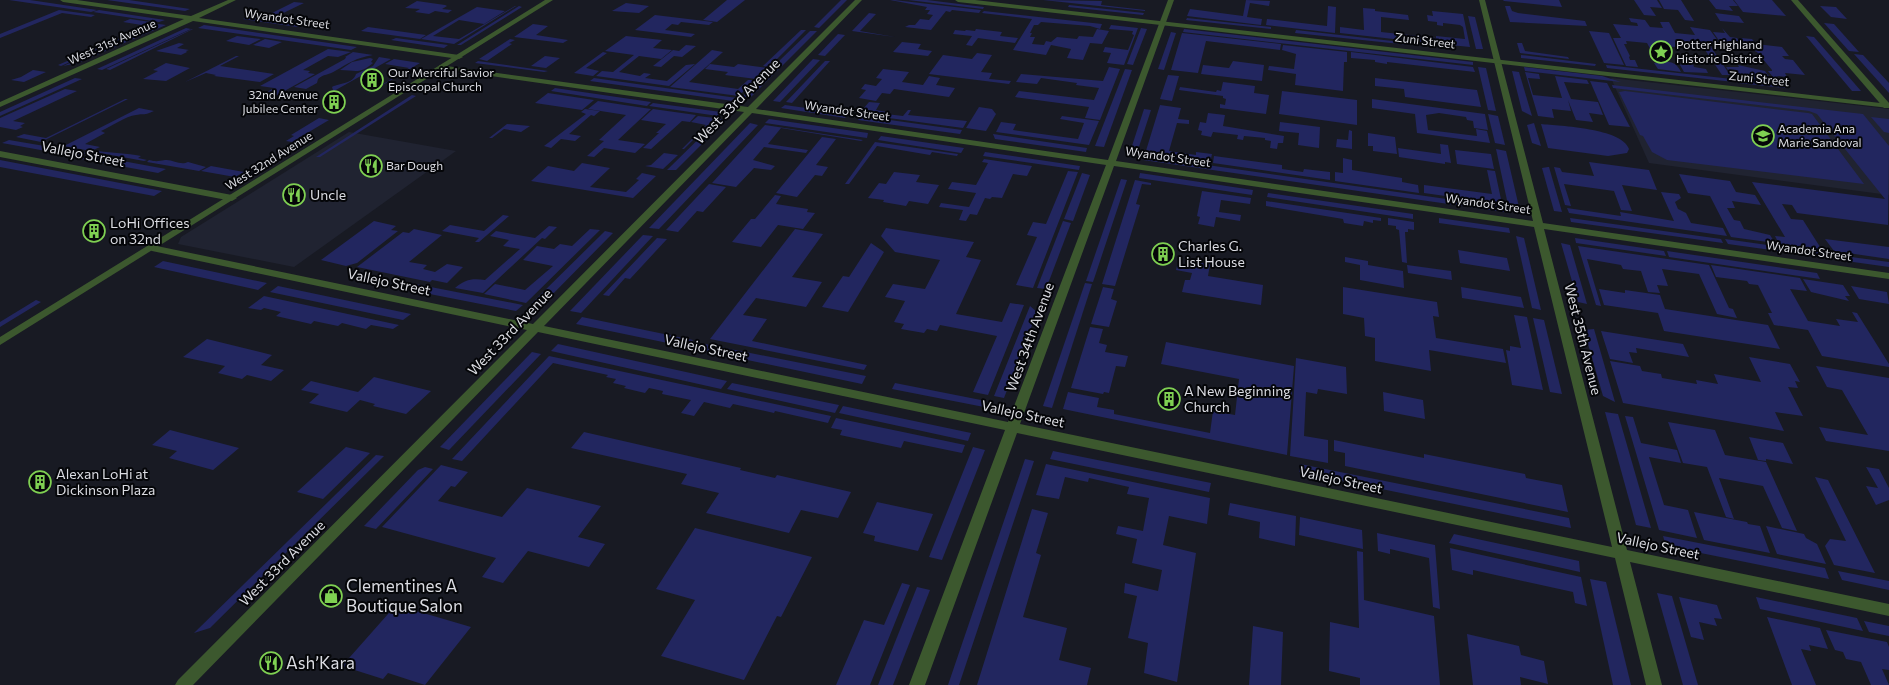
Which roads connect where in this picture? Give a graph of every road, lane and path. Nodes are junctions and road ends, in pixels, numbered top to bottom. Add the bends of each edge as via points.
1 (63, 0) edge
2 (233, 0) edge
3 (550, 0) edge
4 (858, 0) edge
5 (958, 0) edge
6 (1171, 0) edge
7 (1482, 0) edge
8 (1794, 0) edge
9 (192, 18) junction
10 (1163, 23) junction
11 (459, 57) junction
12 (1496, 62) junction
13 (442, 67) junction
14 (0, 105) edge
15 (1888, 106) edge
16 (749, 110) junction
17 (0, 154) edge
18 (1111, 162) junction
19 (232, 198) junction
20 (1539, 225) junction
21 (152, 248) junction
22 (1889, 276) edge
23 (535, 327) junction
24 (0, 342) edge
25 (1013, 427) junction
26 (1622, 554) junction
27 (1889, 610) edge
28 (183, 685) edge
29 (917, 685) edge
30 (1654, 685) edge

1 - 9 street, Wyandot Street
2 - 9 street, West 31st Avenue
3 - 11 street, West 32nd Avenue
4 - 16 street, West 33rd Avenue
5 - 10 street, Zuni Street
6 - 10 street, West 34th Avenue
7 - 12 street, West 35th Avenue
8 - 15 street
9 - 11 street, Wyandot Street
9 - 14 street, West 31st Avenue
10 - 12 street, Zuni Street
10 - 18 street, West 34th Avenue
11 - 13 street, West 32nd Avenue
12 - 15 street, Zuni Street
12 - 20 street, West 35th Avenue
13 - 16 street, Wyandot Street
13 - 19 street, West 32nd Avenue
16 - 18 street, Wyandot Street
16 - 23 street, West 33rd Avenue
17 - 19 street, Vallejo Street
18 - 20 street, Wyandot Street
18 - 25 street, West 34th Avenue
19 - 21 street, West 32nd Avenue
20 - 22 street, Wyandot Street
20 - 26 street, West 35th Avenue
21 - 23 street, Vallejo Street
21 - 24 street, West 32nd Avenue
23 - 25 street, Vallejo Street
23 - 28 street, West 33rd Avenue
25 - 26 street, Vallejo Street
25 - 29 street, West 34th Avenue
26 - 27 street, Vallejo Street
26 - 30 street, West 35th Avenue

